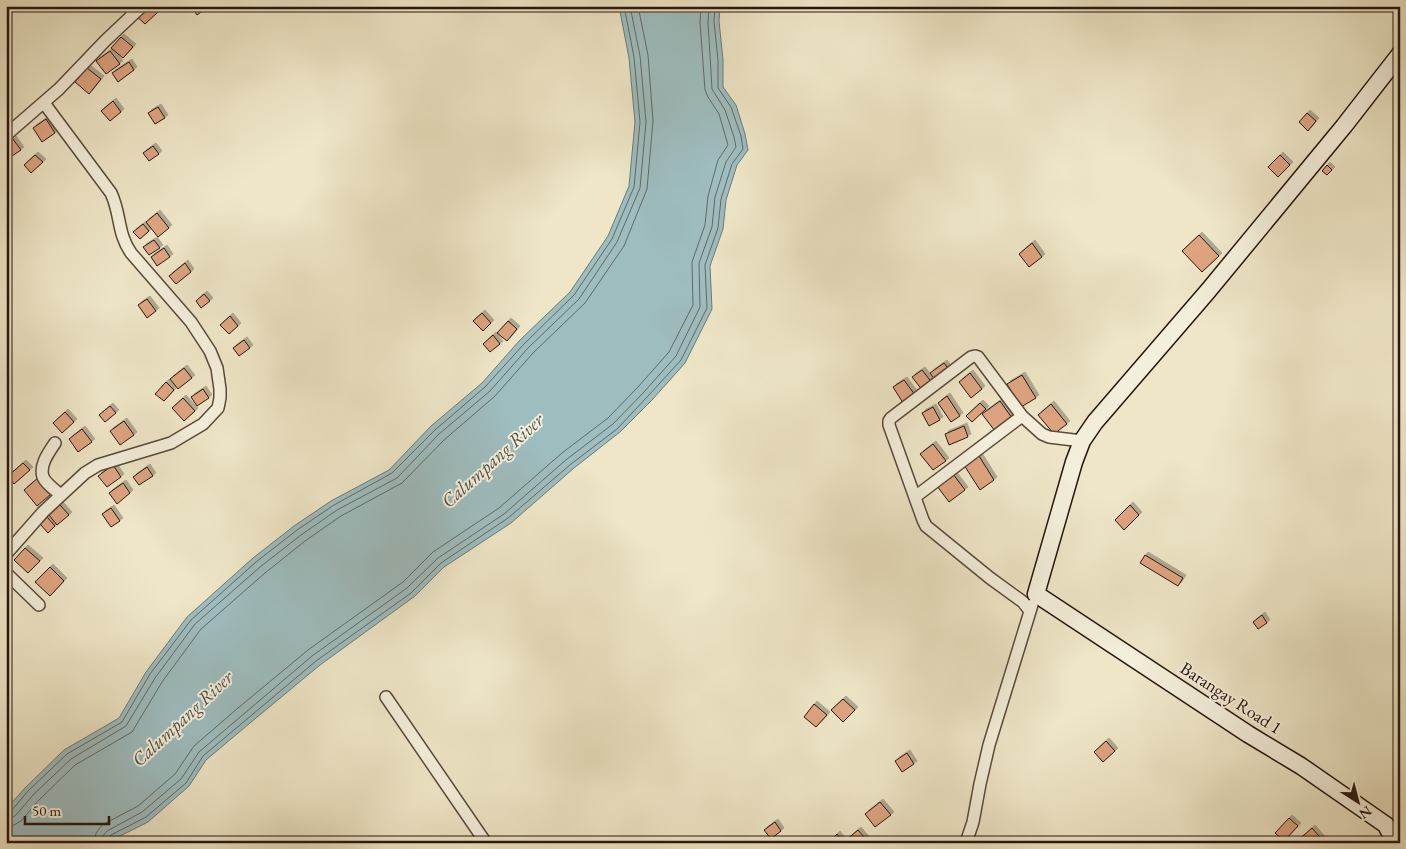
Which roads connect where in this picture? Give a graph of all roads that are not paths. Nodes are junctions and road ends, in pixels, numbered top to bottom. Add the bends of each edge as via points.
1 (142, 6) edge
2 (1400, 54) edge
3 (44, 102) junction
4 (6, 135) edge
5 (1022, 416) junction
6 (1082, 441) junction
7 (55, 442) dead end
8 (61, 495) junction
9 (914, 497) junction
10 (6, 554) edge
11 (6, 573) edge
12 (1036, 594) junction
13 (39, 605) dead end
14 (1030, 611) junction
15 (386, 697) dead end
16 (486, 843) edge
17 (966, 843) edge
18 (1395, 843) edge

1 - 3 street
2 - 6 street via 1221,276
3 - 4 street
3 - 8 street via 111,193 125,244 191,322 210,351 220,389 218,408 204,424 171,443 98,465
5 - 6 street via 1049,437
5 - 9 street
5 - 9 street via 978,357 971,357 956,368 889,422
6 - 12 street
7 - 8 street via 42,470 46,481
8 - 10 street
9 - 14 street via 930,530 1023,602
11 - 13 street
12 - 14 street
12 - 18 street, Barangay Road 1 via 1301,766 1386,825
14 - 17 street via 989,745
15 - 16 street

